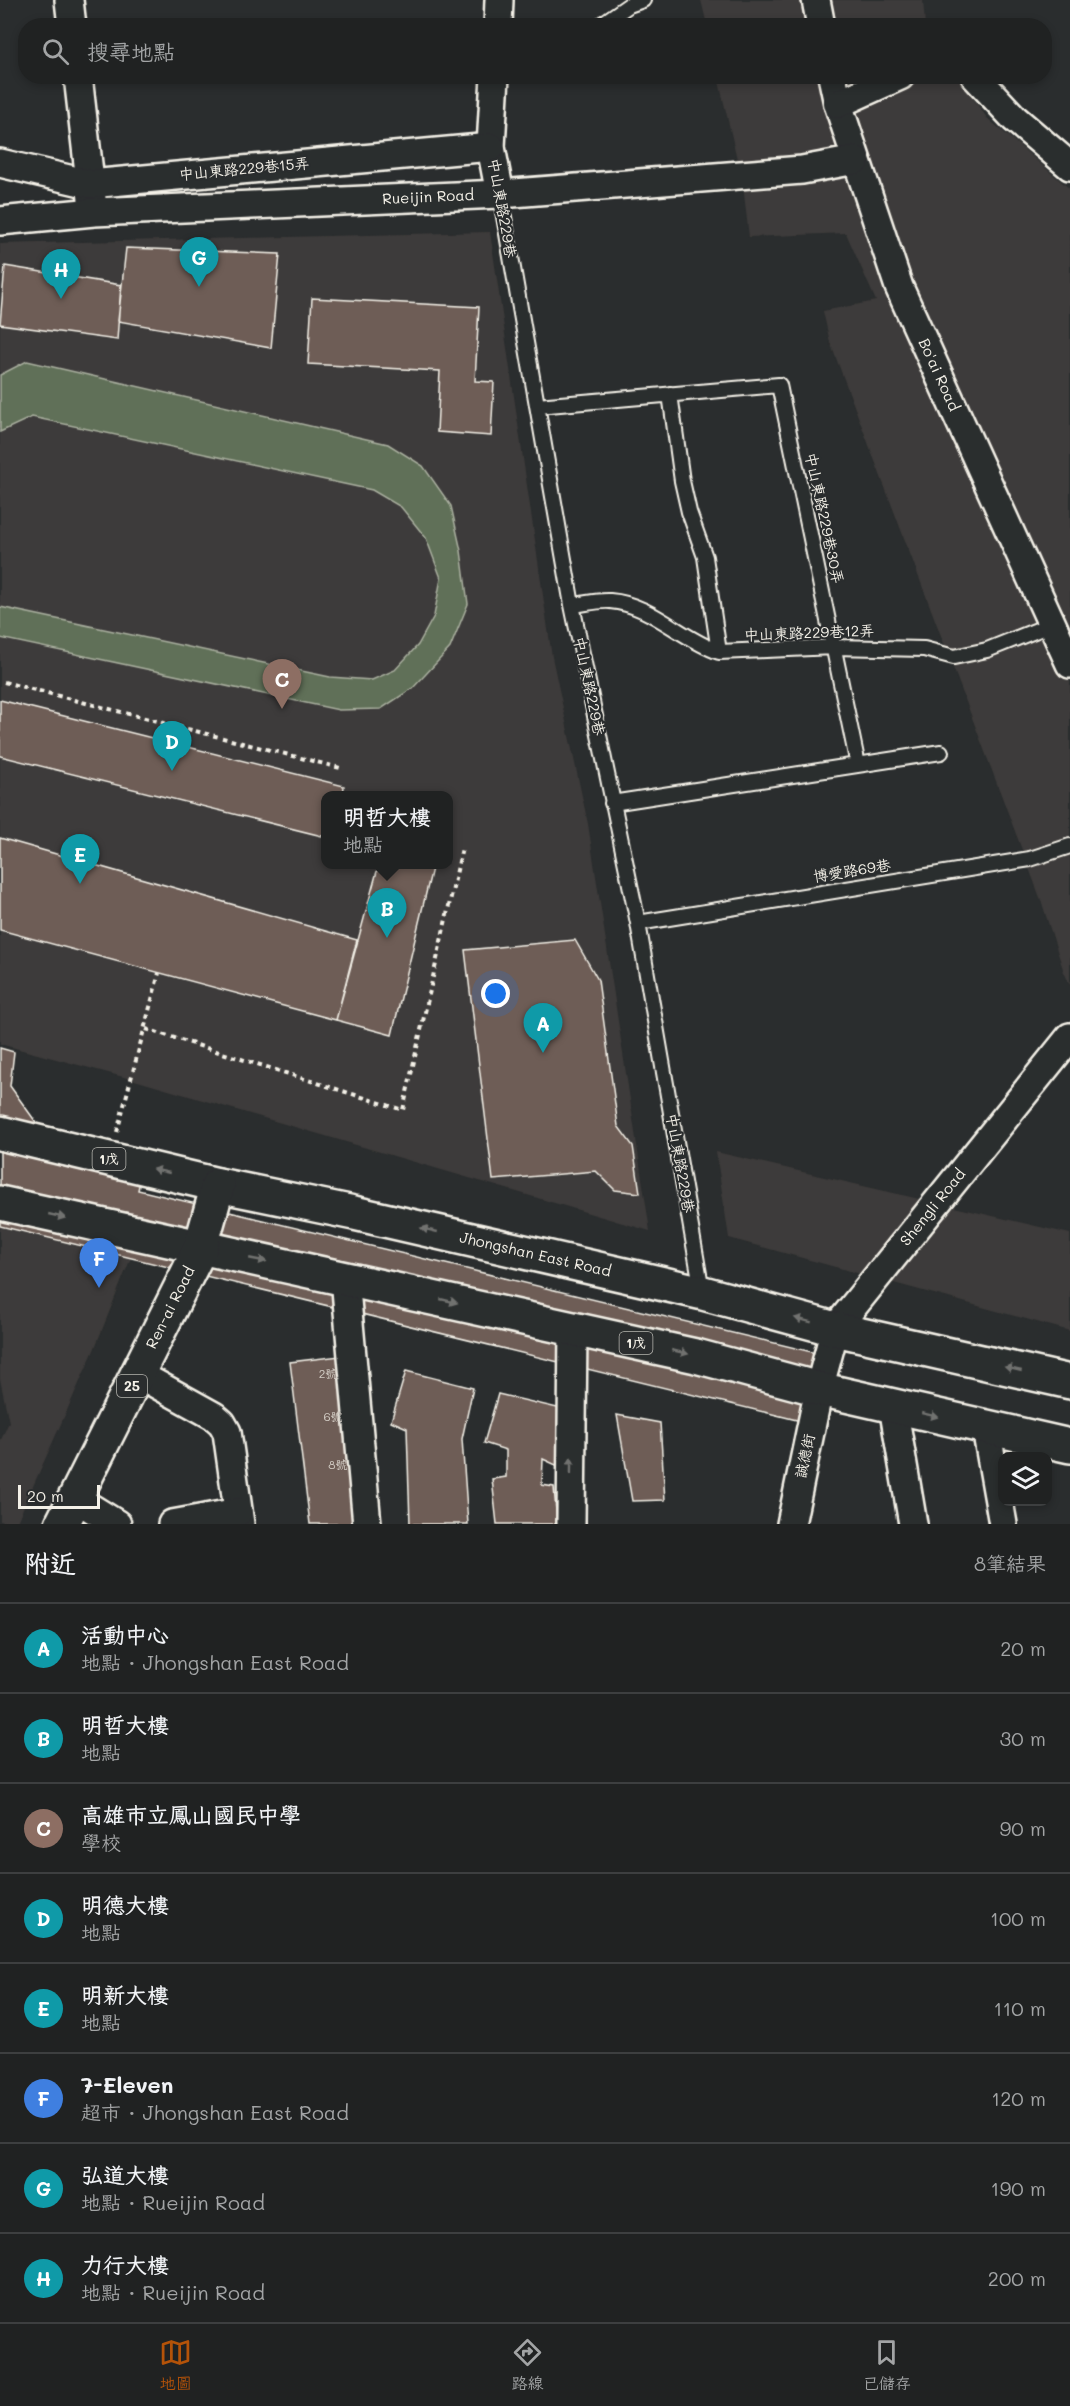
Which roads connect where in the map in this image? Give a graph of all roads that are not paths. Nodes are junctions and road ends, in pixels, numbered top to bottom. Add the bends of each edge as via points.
1 (69, 0) edge
2 (499, 0) edge
3 (643, 0) edge
4 (816, 0) edge
5 (71, 18) edge
6 (498, 18) edge
7 (610, 18) edge
8 (819, 18) edge
9 (79, 84) edge
10 (495, 84) edge
11 (834, 84) edge
12 (882, 84) edge
13 (982, 84) edge
14 (838, 104) junction
15 (491, 147) junction
16 (856, 160) junction
17 (0, 163) edge
18 (1070, 166) edge
19 (90, 184) junction
20 (500, 194) junction
21 (94, 212) junction
22 (0, 221) edge
23 (670, 394) junction
24 (537, 406) junction
25 (572, 605) junction
26 (1052, 624) junction
27 (834, 647) junction
28 (719, 652) junction
29 (1070, 664) edge
30 (941, 752) dead end
31 (858, 765) junction
32 (612, 803) junction
33 (1070, 846) edge
34 (638, 923) junction
35 (1070, 1037) edge
36 (0, 1133) edge
37 (218, 1185) junction
38 (0, 1203) edge
39 (200, 1249) junction
40 (345, 1278) junction
41 (703, 1293) junction
42 (573, 1329) junction
43 (835, 1329) junction
44 (138, 1374) junction
45 (1070, 1382) edge
46 (819, 1389) junction
47 (893, 1406) junction
48 (986, 1428) junction
49 (1070, 1446) edge
50 (69, 1511) edge
51 (239, 1518) edge
52 (117, 1524) edge
53 (172, 1524) edge
54 (367, 1524) edge
55 (571, 1524) edge
56 (791, 1524) edge
57 (913, 1524) edge
58 (1003, 1524) edge

1 - 5 street
2 - 6 street
3 - 7 lane
4 - 8 street
9 - 19 street
10 - 15 street, 中山東路229巷
11 - 14 street, Bo'ai Road
12 - 14 street
13 - 18 street via 1015,119
14 - 16 street, Bo'ai Road
15 - 19 street, 中山東路229巷15弄
15 - 20 street, 中山東路229巷
16 - 20 street, Rueijin Road via 802,170
16 - 26 street, Bo'ai Road via 899,287
17 - 19 street, 中山東路229巷15弄
19 - 21 street
20 - 21 street, Rueijin Road
20 - 24 lane, 中山東路229巷
21 - 22 street, Rueijin Road
23 - 24 lane, 中山東路229巷30弄
23 - 27 lane, 中山東路229巷30弄 via 779,385
23 - 28 lane via 682,481 705,556
24 - 25 lane, 中山東路229巷
25 - 28 lane, 中山東路229巷12弄 via 609,601 635,606
25 - 32 lane, 中山東路229巷
26 - 27 lane, 中山東路229巷12弄 via 987,650 954,657 924,649
26 - 29 street, Bo'ai Road
27 - 28 lane, 中山東路229巷12弄
27 - 31 lane, 中山東路229巷30弄
30 - 31 lane
31 - 32 lane
32 - 34 lane, 中山東路229巷
33 - 34 lane, 博愛路69巷 via 1030,859
34 - 41 lane, 中山東路229巷
35 - 43 street, Shengli Road
37 -> 36 main road, Jhongshan East Road / 1戊
37 - 39 main road, Ren-ai Road / 25
41 -> 37 main road, Jhongshan East Road / 1戊
38 -> 39 main road, 1戊
39 -> 40 main road, 1戊
39 - 44 main road, Ren-ai Road / 25
40 -> 42 main road, 1戊
40 - 54 street
43 -> 41 main road, Jhongshan East Road / 1戊
42 -> 46 main road, 1戊
55 -> 42 street
45 -> 43 main road, Jhongshan East Road / 1戊
43 - 46 street, Shengli Road
44 - 50 main road, Ren-ai Road / 25
44 - 51 street via 222,1423 227,1432
46 - 47 main road, 1戊
46 - 56 street, 誠德街
47 -> 48 main road, 1戊
47 - 57 street
48 - 49 main road, 1戊
48 - 58 street
50 - 52 street
51 - 53 street

